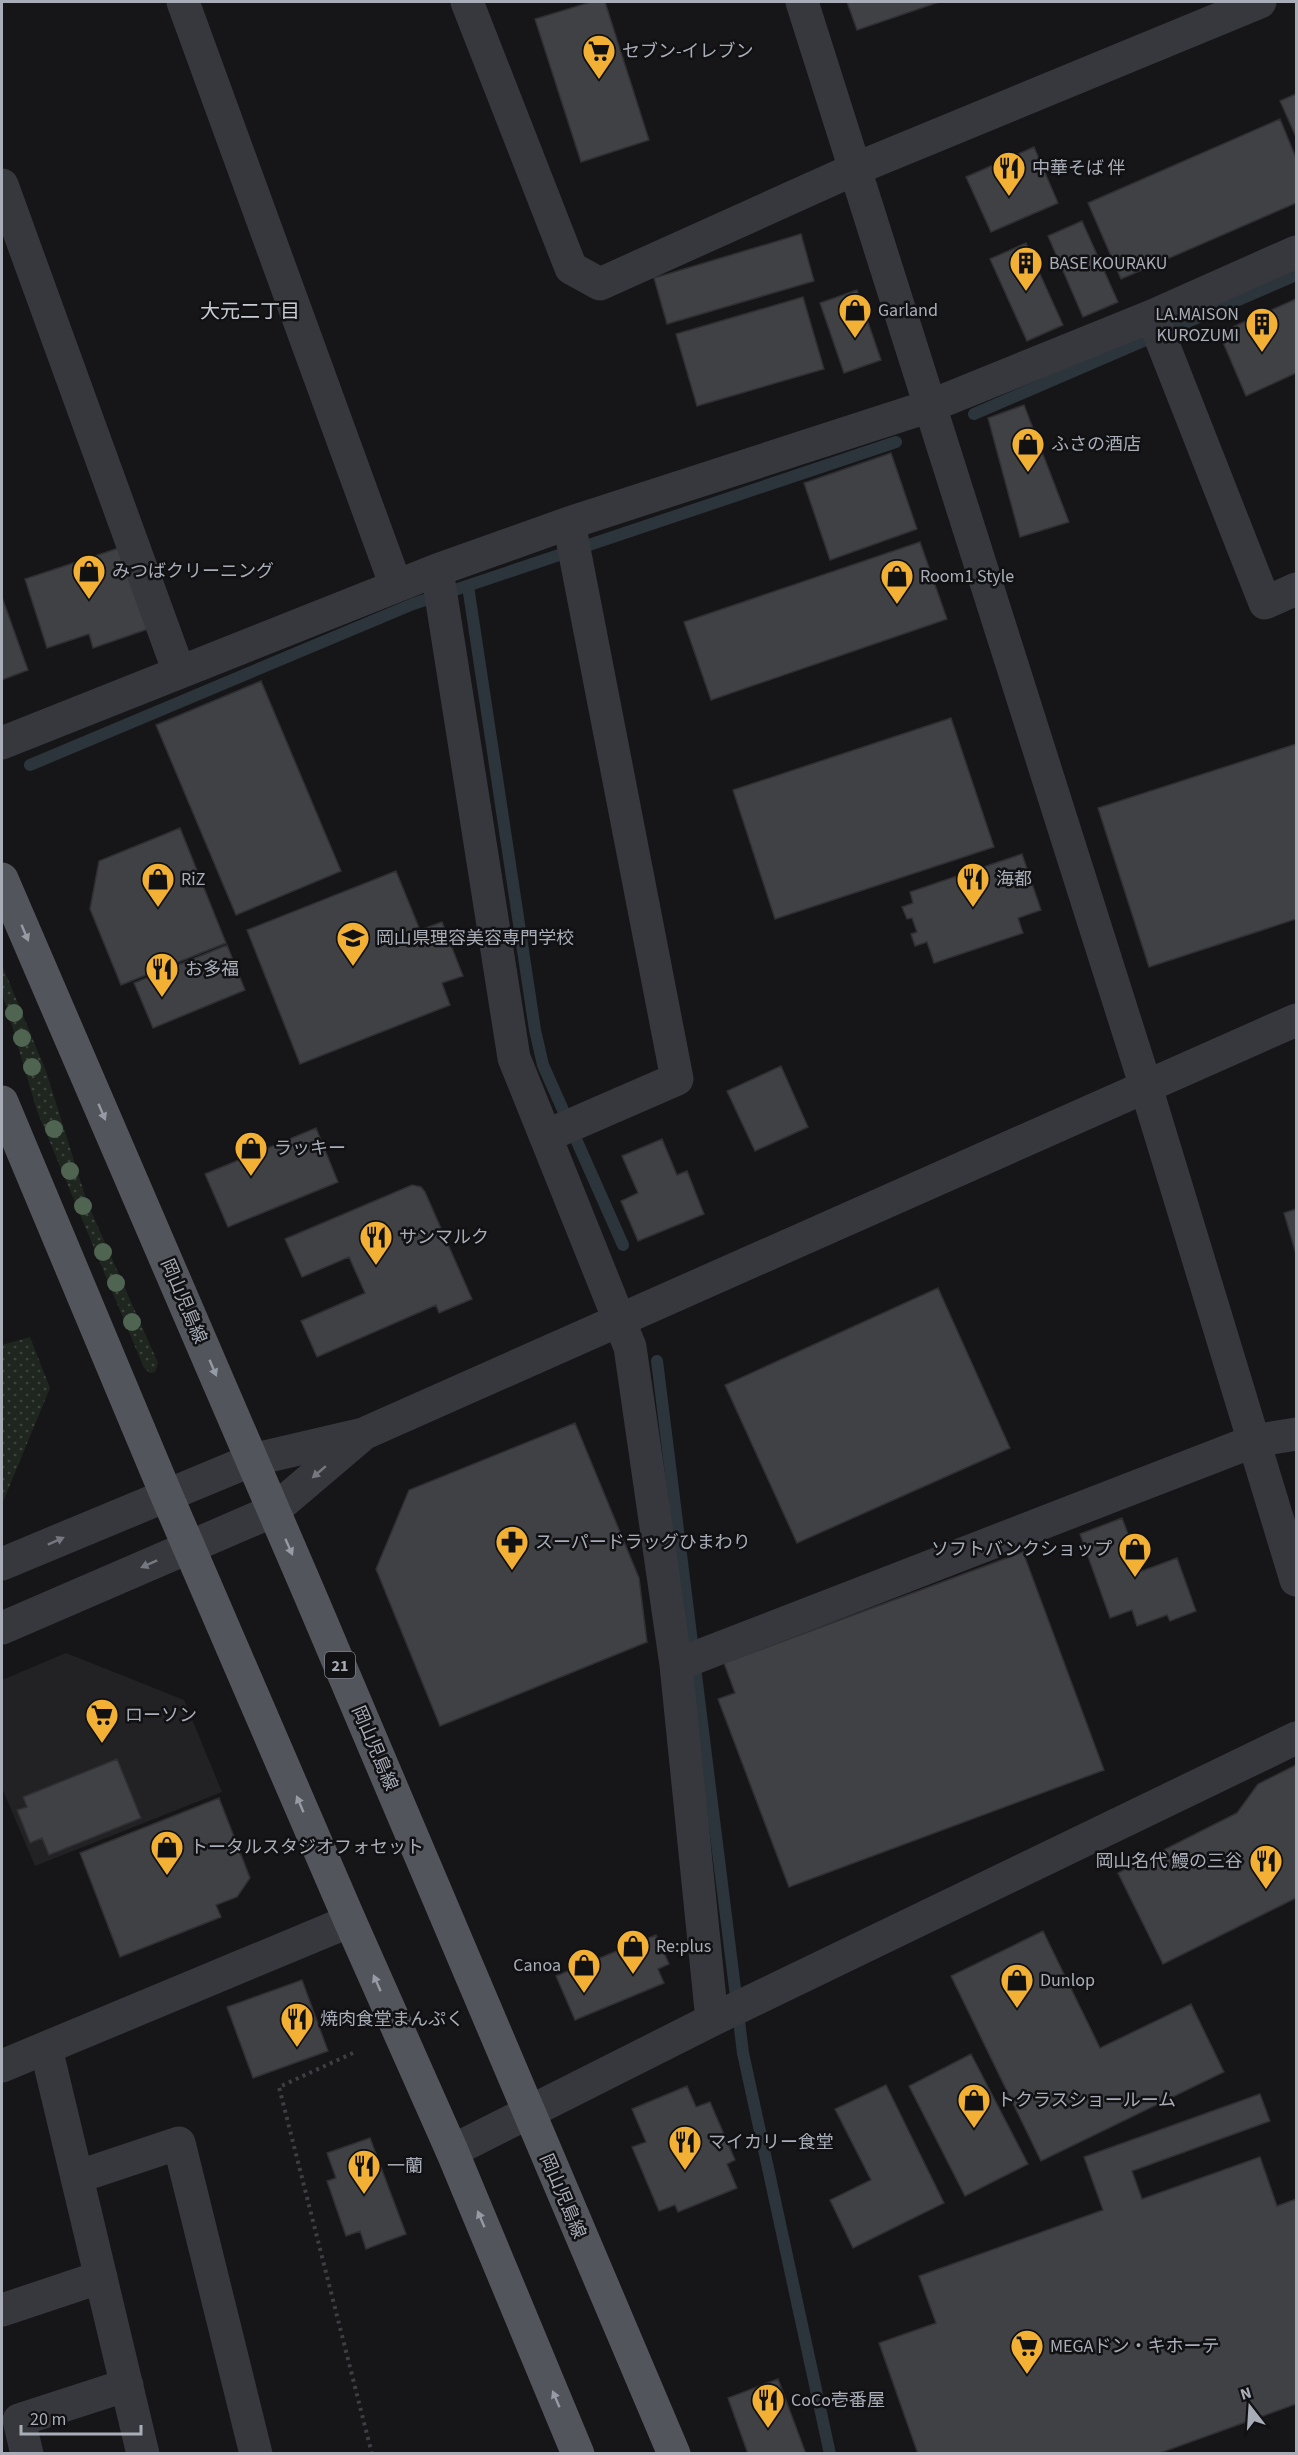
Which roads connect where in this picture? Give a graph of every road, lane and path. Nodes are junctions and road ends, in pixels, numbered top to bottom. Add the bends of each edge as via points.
1 (183, 2) edge
2 (467, 2) edge
3 (802, 2) edge
4 (1260, 2) edge
5 (855, 169) junction
6 (2, 185) edge
7 (1296, 252) edge
8 (1157, 328) junction
9 (930, 406) junction
10 (572, 540) junction
11 (396, 586) junction
12 (439, 586) junction
13 (1296, 589) edge
14 (178, 672) junction
15 (2, 742) edge
16 (2, 879) edge
17 (1296, 1020) edge
18 (1146, 1088) junction
19 (2, 1102) edge
20 (563, 1129) junction
21 (620, 1321) junction
22 (363, 1434) junction
23 (1296, 1434) edge
24 (1254, 1441) junction
25 (252, 1460) junction
26 (166, 1494) junction
27 (273, 1511) junction
28 (189, 1547) junction
29 (2, 1564) edge
30 (1296, 1580) edge
31 (2, 1628) edge
32 (688, 1661) junction
33 (1296, 1738) edge
34 (350, 1921) junction
35 (729, 2012) junction
36 (46, 2048) junction
37 (353, 2053) dead end
38 (2, 2066) edge
39 (528, 2114) junction
40 (452, 2151) junction
41 (77, 2177) junction
42 (101, 2277) junction
43 (2, 2310) edge
44 (127, 2385) junction
45 (27, 2454) edge
46 (143, 2454) edge
47 (256, 2454) edge
48 (372, 2454) edge
49 (578, 2454) edge
50 (674, 2454) edge

1 - 11 street
2 - 5 street via 571,268 600,284
3 - 5 street
4 - 5 street
5 - 9 street
6 - 14 street
7 - 8 street
8 - 9 street
8 - 13 street via 1265,603
9 - 10 street
9 - 18 street
10 - 12 street
10 - 20 street via 677,1079
11 - 12 street
11 - 14 street
12 - 20 street via 514,1058
14 - 15 street
16 -> 25 main road, 岡山児島線 / 21
17 - 18 street
18 - 21 street
18 - 24 street
19 - 26 main road
20 - 21 street
21 - 22 street
21 - 32 street via 630,1347
22 - 25 street
22 -> 27 street
23 - 24 street
24 - 30 street
24 - 32 street
25 - 26 street
25 - 27 main road, 岡山児島線 / 21
26 - 28 main road
29 -> 26 street
27 - 28 street
27 -> 39 main road, 岡山児島線 / 21
28 -> 31 street
34 -> 28 main road
32 - 35 street
33 - 35 street
34 - 36 street
40 -> 34 main road
35 - 39 street
36 - 38 street
36 - 41 street
37 - 48 path via 279,2087
39 - 40 street
39 - 50 main road, 岡山児島線 / 21
49 -> 40 main road
41 - 42 street
41 - 47 street via 179,2143
42 - 43 street
42 - 44 street
44 - 45 street via 19,2420
44 - 46 street

